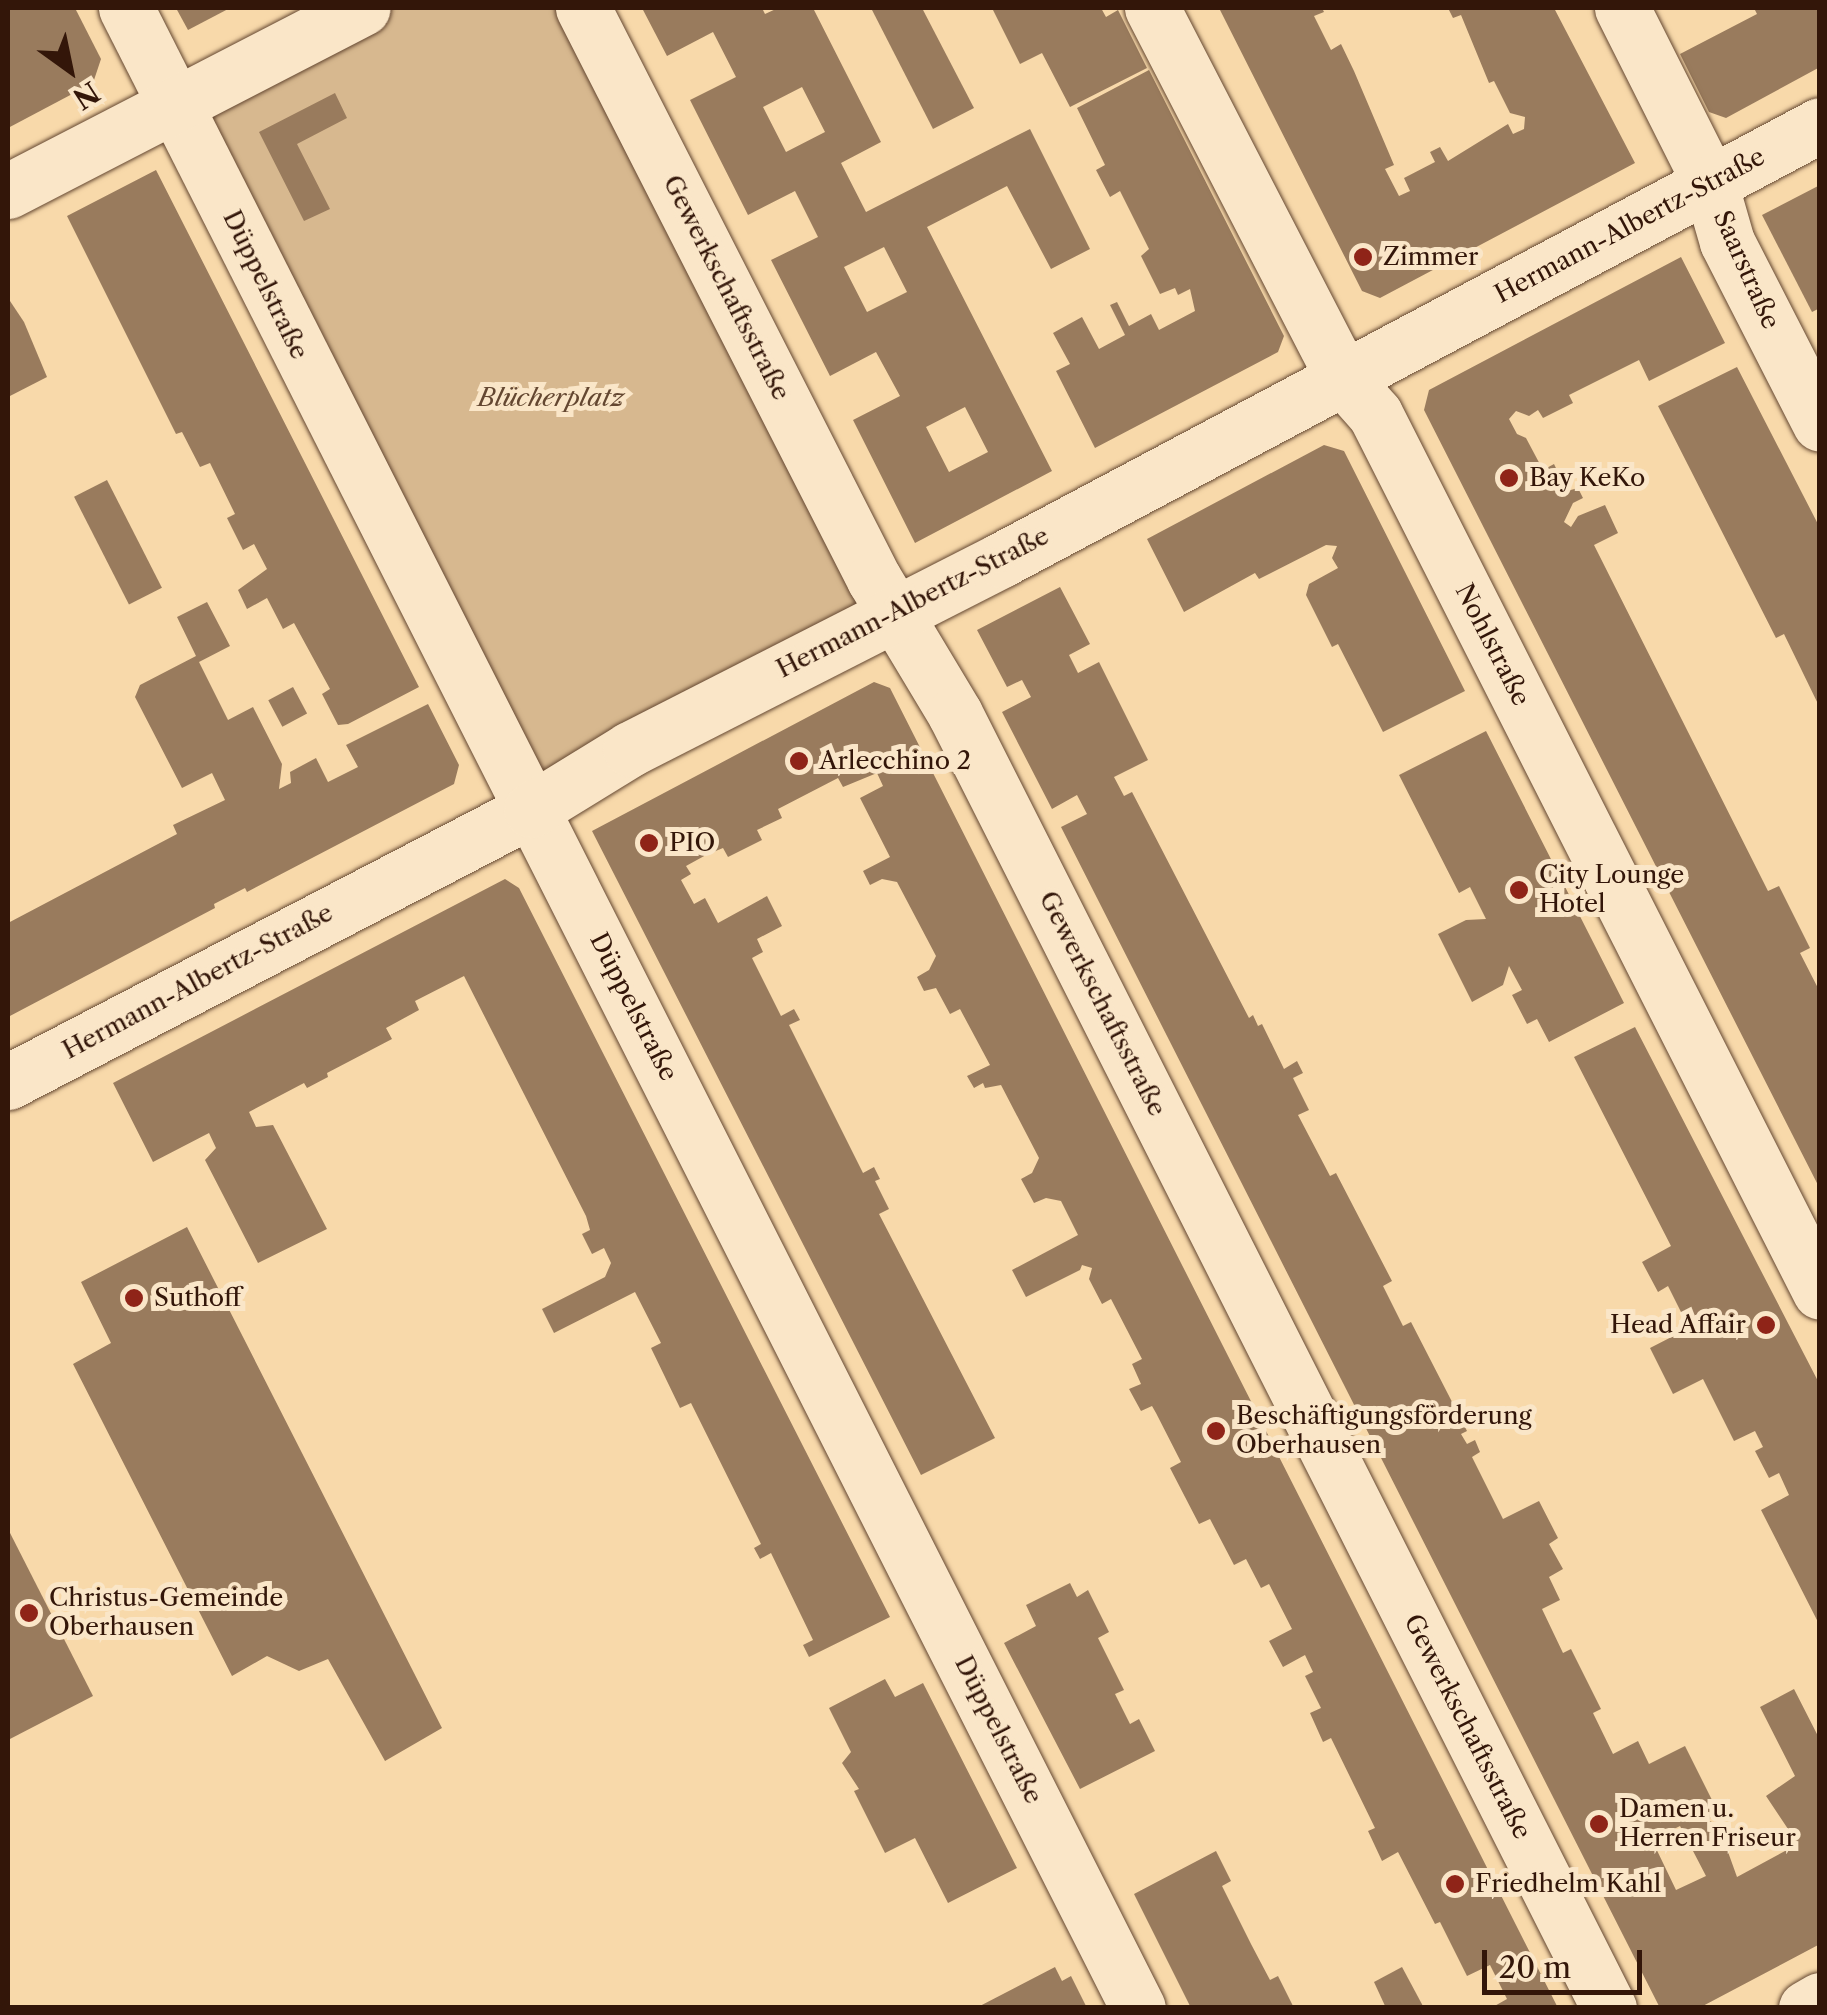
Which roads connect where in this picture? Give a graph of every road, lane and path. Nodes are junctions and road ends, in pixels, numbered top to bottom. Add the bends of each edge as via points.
1 (126, 8) edge
2 (363, 8) edge
3 (583, 8) edge
4 (1152, 8) edge
5 (1622, 8) edge
6 (175, 103) junction
7 (1820, 125) edge
8 (1710, 183) junction
9 (8, 191) edge
10 (1343, 378) junction
11 (1820, 424) edge
12 (893, 614) junction
13 (531, 810) junction
14 (8, 1082) edge
15 (1820, 1292) edge
16 (1820, 2000) edge
17 (1138, 2008) edge
18 (1610, 2008) edge
19 (1806, 2008) edge

1 - 6 street, Düppelstraße
2 - 6 street
3 - 12 street, Gewerkschaftsstraße
4 - 10 street, Nohlstraße
5 - 8 street, Saarstraße
6 - 9 street
6 - 13 street, Düppelstraße
7 - 8 street, Hermann-Albertz-Straße
8 - 10 street, Hermann-Albertz-Straße
8 - 11 street, Saarstraße via 1728,242
10 - 12 street, Hermann-Albertz-Straße
10 - 15 street, Nohlstraße via 1375,414
12 - 13 street, Hermann-Albertz-Straße via 630,750
12 - 18 street, Gewerkschaftsstraße via 956,714
13 - 14 street, Hermann-Albertz-Straße
13 - 17 street, Düppelstraße
16 - 19 street

